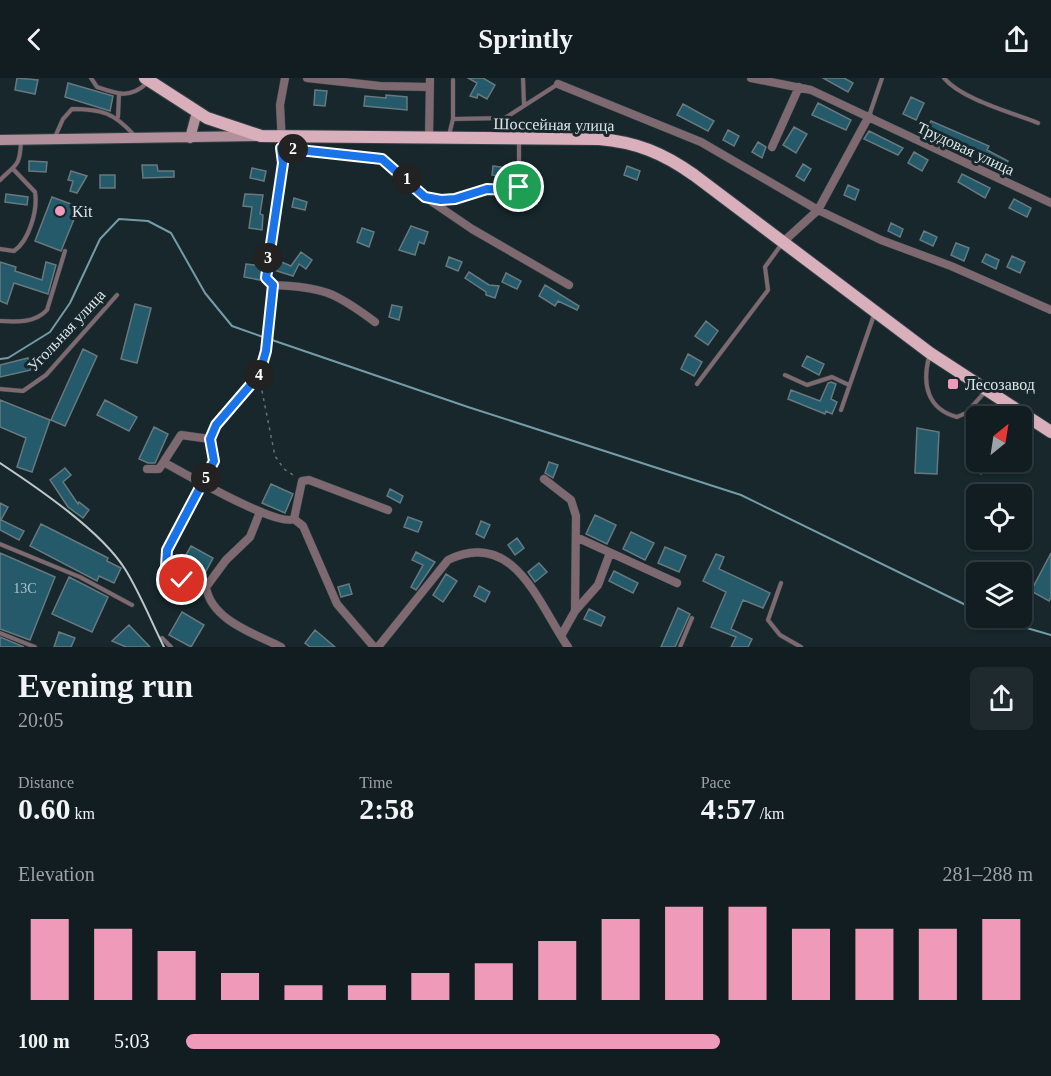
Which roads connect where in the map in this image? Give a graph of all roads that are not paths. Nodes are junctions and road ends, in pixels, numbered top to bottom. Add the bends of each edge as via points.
1 (91, 78) edge
2 (285, 78) edge
3 (307, 78) edge
4 (430, 78) edge
5 (523, 78) edge
6 (752, 78) edge
7 (882, 78) edge
8 (944, 78) edge
9 (147, 79) edge
10 (453, 80) dead end
11 (558, 84) joint
12 (429, 87) junction
13 (799, 87) junction
14 (119, 94) junction
15 (524, 105) junction
16 (197, 112) junction
17 (869, 116) junction
18 (118, 117) junction
19 (453, 119) junction
20 (1038, 123) dead end
21 (261, 136) junction
22 (137, 138) junction
23 (190, 138) junction
24 (429, 138) junction
25 (54, 139) junction
26 (448, 139) junction
27 (519, 139) junction
28 (0, 140) edge
29 (21, 140) junction
30 (280, 142) junction
31 (772, 147) dead end
32 (14, 170) junction
33 (0, 180) edge
34 (425, 197) junction
35 (1051, 203) edge
36 (818, 210) junction
37 (783, 242) junction
38 (0, 249) edge
39 (65, 251) dead end
40 (569, 285) dead end
41 (117, 295) dead end
42 (1051, 310) edge
43 (875, 312) junction
44 (0, 321) edge
45 (375, 322) dead end
46 (930, 353) junction
47 (785, 375) dead end
48 (697, 384) dead end
49 (849, 386) junction
50 (0, 389) edge
51 (986, 392) junction
52 (841, 410) dead end
53 (1051, 432) edge
54 (210, 439) road end
55 (165, 463) junction
56 (147, 469) dead end
57 (544, 479) dead end
58 (204, 483) junction
59 (388, 510) dead end
60 (260, 512) junction
61 (294, 519) junction
62 (576, 537) junction
63 (0, 544) edge
64 (610, 553) junction
65 (677, 583) dead end
66 (781, 584) dead end
67 (206, 588) junction
68 (132, 604) dead end
69 (575, 611) junction
70 (693, 618) dead end
71 (0, 633) edge
72 (561, 636) junction
73 (162, 638) dead end
74 (35, 647) edge
75 (171, 647) edge
76 (281, 647) edge
77 (376, 647) edge
78 (568, 647) edge
79 (680, 647) edge
80 (801, 647) edge

1 - 14 lane via 93,84
2 - 30 street
3 - 12 street
4 - 12 street
5 - 15 lane
6 - 13 street, Трудовая улица
7 - 17 lane
8 - 20 lane via 970,96
9 - 14 lane via 137,93
9 - 16 main road
10 - 19 lane
11 - 15 lane
11 - 36 street, Шоссейная улица via 701,142
12 - 24 street
13 - 17 street, Трудовая улица
13 - 31 street
14 - 18 lane
15 - 19 lane via 505,118
16 - 21 main road
16 - 23 main road
17 - 35 street, Трудовая улица
17 - 36 street
18 - 22 lane
18 - 25 lane via 72,109
19 - 26 lane
21 - 23 main road, Шоссейная улица
21 - 30 main road, Шоссейная улица
22 - 23 main road, Шоссейная улица
22 - 25 main road, Шоссейная улица
24 - 26 main road, Шоссейная улица
24 - 30 main road, Шоссейная улица
25 - 29 main road, Шоссейная улица
26 - 27 main road, Шоссейная улица
27 - 34 lane via 519,187 487,189 455,199
27 - 37 main road, Шоссейная улица via 599,139 641,146 676,162
28 - 29 main road, Шоссейная улица
29 - 32 lane
30 - 34 street via 382,159
30 - 45 street via 283,163 266,278 273,285 335,294
32 - 33 lane
32 - 38 lane via 35,192 35,208 22,246 14,251
34 - 40 street
36 - 37 street
36 - 42 street, Шоссейная улица via 880,240
37 - 43 main road, Шоссейная улица
37 - 48 lane via 765,267 768,290
39 - 44 lane via 47,310 40,317 20,322
41 - 50 lane, Угольная улица via 46,375 23,391
43 - 46 main road, Шоссейная улица
43 - 49 lane
46 - 51 main road, Шоссейная улица
46 - 51 lane via 925,384 934,405 945,414 957,417
47 - 49 lane via 807,385 832,377
49 - 52 lane
51 - 53 main road, Шоссейная улица
54 - 55 street via 181,435
55 - 56 street via 159,469
55 - 58 street
57 - 62 street via 566,494 575,507
58 - 60 street
58 - 67 street via 173,538 165,561 173,574
59 - 61 street via 309,480 302,481
60 - 61 street via 283,520
60 - 67 street via 250,537 226,560
61 - 77 street via 303,526 337,604
62 - 64 street
62 - 69 street
63 - 68 lane via 80,577
64 - 65 street
64 - 69 street via 598,585
66 - 80 lane via 768,620 780,634
67 - 76 street via 213,606 235,623
69 - 72 street
70 - 79 lane
71 - 74 lane
72 - 77 street via 521,573 505,559 484,551 448,560
72 - 78 street
73 - 75 lane

